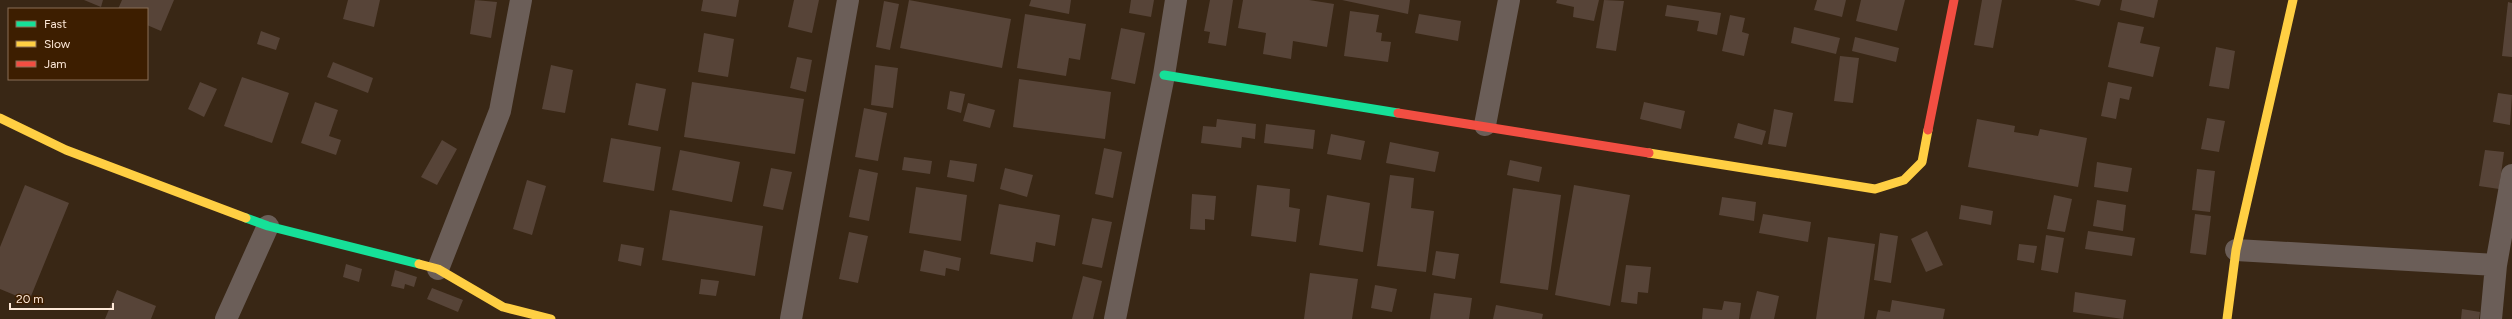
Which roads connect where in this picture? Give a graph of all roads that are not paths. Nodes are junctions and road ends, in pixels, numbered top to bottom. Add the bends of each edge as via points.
1 (521, 0) edge
2 (848, 0) edge
3 (1176, 0) edge
4 (1509, 0) edge
5 (1954, 0) edge
6 (2293, 0) edge
7 (1164, 75) junction
8 (0, 118) edge
9 (1485, 125) junction
10 (2512, 175) edge
11 (268, 226) junction
12 (2236, 250) junction
13 (2496, 266) junction
14 (438, 269) junction
15 (226, 319) edge
16 (551, 319) edge
17 (791, 319) edge
18 (1115, 319) edge
19 (2227, 319) edge
20 (2491, 319) edge

1 - 14 street via 500,111
2 - 17 street
3 - 7 street
4 - 9 street
5 - 9 street via 1922,162 1904,180 1875,189
6 - 12 street
7 - 9 street
7 - 18 street
8 - 11 street via 66,150
10 - 13 street
11 - 14 street
11 - 15 street
12 - 13 street
12 - 19 street
13 - 20 street
14 - 16 street via 503,307

